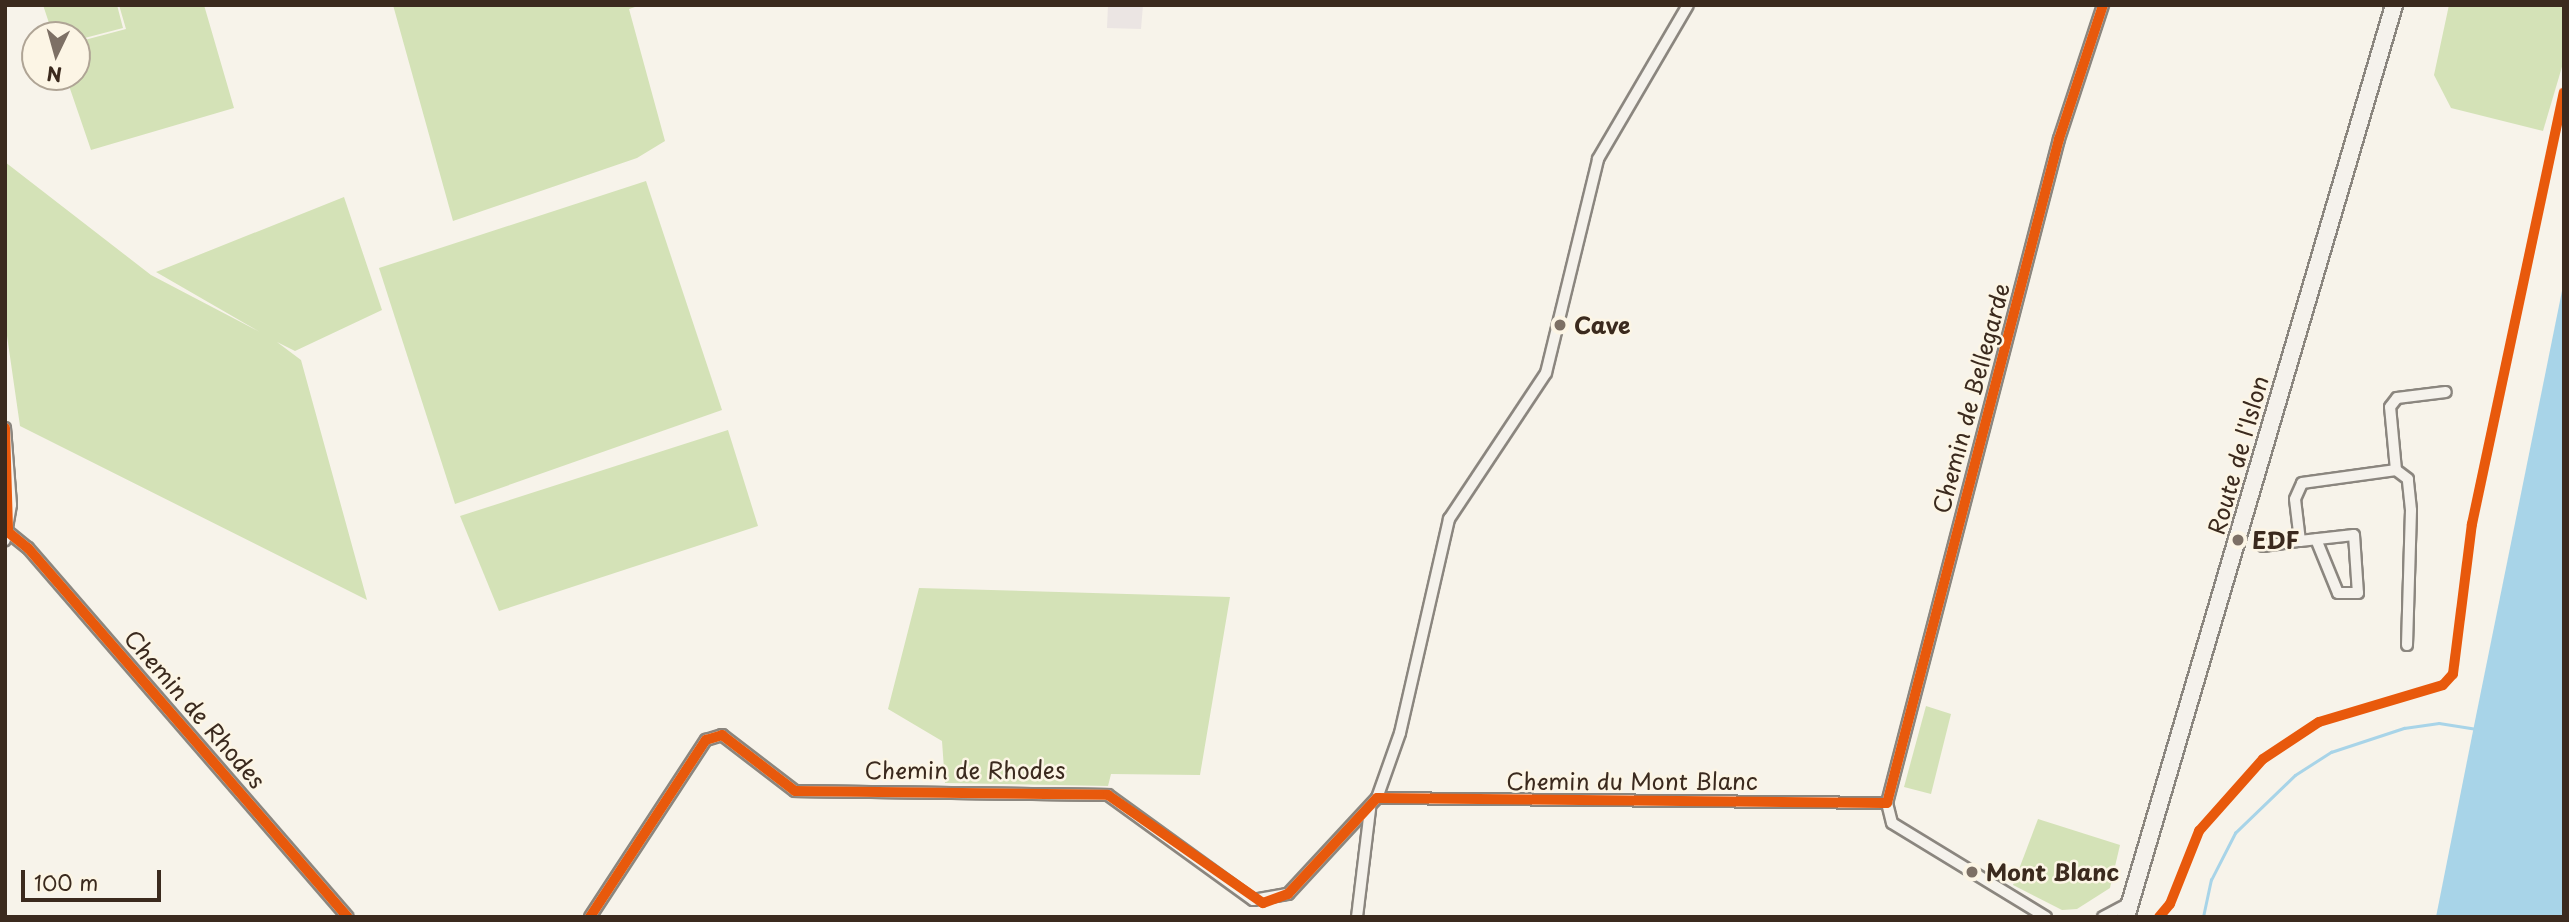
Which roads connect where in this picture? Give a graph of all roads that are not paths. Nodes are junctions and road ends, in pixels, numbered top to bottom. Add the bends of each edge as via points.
1 (1688, 5) edge
2 (2103, 5) edge
3 (2394, 5) edge
4 (2446, 392) dead end
5 (5, 428) edge
6 (2396, 470) junction
7 (6, 536) edge
8 (2316, 539) junction
9 (2300, 541) junction
10 (2263, 547) dead end
11 (2407, 645) dead end
12 (1377, 798) junction
13 (1886, 803) junction
14 (1370, 809) junction
15 (2127, 910) edge
16 (348, 917) edge
17 (590, 917) edge
18 (1357, 917) edge
19 (2046, 917) edge
20 (2103, 917) edge

1 - 12 street via 1598,159 1546,373 1449,519 1400,733
2 - 13 street, Chemin de Bellegarde via 2059,139
3 - 15 street, Route de l'Islon
4 - 6 street via 2392,402
5 - 7 street
6 - 9 street via 2302,483 2295,499
6 - 11 street via 2408,479 2411,510
7 - 16 street, Chemin de Rhodes via 28,548
8 - 8 street via 2339,593 2360,591 2354,535
8 - 9 street
9 - 10 street
12 - 13 street, Chemin du Mont Blanc
12 - 14 street, Chemin de Rhodes
13 - 19 street via 1892,823
14 - 17 street, Chemin de Rhodes via 1288,894 1264,903 1108,795 810,793 784,787 729,737 713,736
14 - 18 street
15 - 20 street

